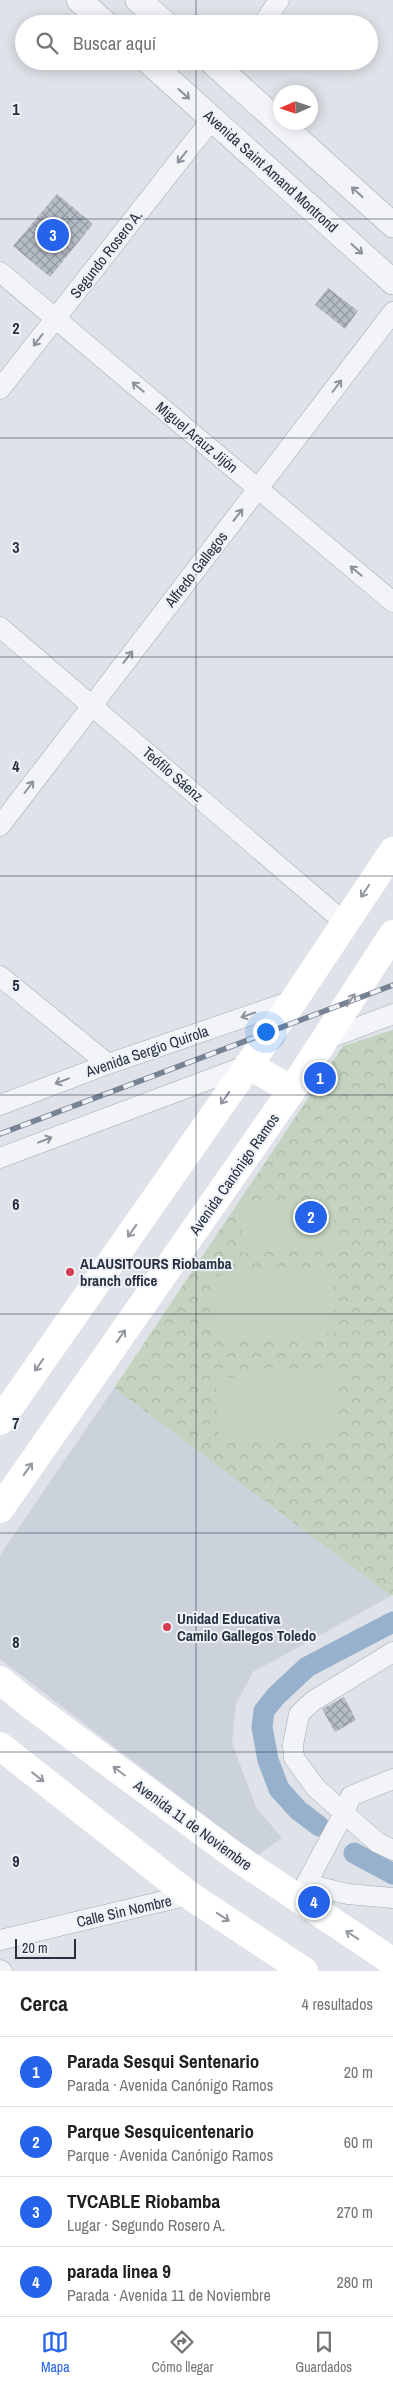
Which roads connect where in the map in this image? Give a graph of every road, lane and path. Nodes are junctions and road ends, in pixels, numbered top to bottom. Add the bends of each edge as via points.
1 (79, 0) edge
2 (138, 0) edge
3 (279, 0) edge
4 (96, 15) edge
5 (156, 15) edge
6 (268, 15) edge
7 (158, 70) edge
8 (229, 70) edge
9 (212, 119) junction
10 (393, 225) edge
11 (0, 272) edge
12 (393, 282) edge
13 (393, 312) edge
14 (55, 318) junction
15 (0, 389) edge
16 (259, 488) junction
17 (393, 602) edge
18 (0, 627) edge
19 (92, 704) junction
20 (0, 826) edge
21 (393, 851) edge
22 (344, 922) junction
23 (393, 934) edge
24 (0, 976) edge
25 (294, 1000) junction
26 (393, 1014) edge
27 (325, 1040) junction
28 (108, 1064) junction
29 (248, 1065) junction
30 (292, 1090) junction
31 (0, 1105) edge
32 (0, 1158) edge
33 (0, 1421) edge
34 (0, 1510) edge
35 (393, 1652) edge
36 (0, 1680) edge
37 (0, 1746) edge
38 (393, 1779) edge
39 (344, 1813) junction
40 (393, 1850) edge
41 (302, 1891) junction
42 (189, 1895) junction
43 (393, 1898) edge
44 (0, 1940) edge
45 (393, 1962) edge
46 (304, 1971) edge

1 - 4 street
2 - 5 street
3 - 6 street
7 -> 9 street, Avenida Saint Amand Montrond
10 -> 8 street
9 -> 12 street, Avenida Saint Amand Montrond
9 -> 14 street, Segundo Rosero A.
11 - 14 street, Miguel Arauz Jijón
16 -> 13 street, Alfredo Gallegos
14 -> 15 street, Segundo Rosero A.
16 -> 14 street, Miguel Arauz Jijón
17 -> 16 street, Miguel Arauz Jijón
19 -> 16 street, Alfredo Gallegos
18 - 19 street, Teófilo Sáenz
20 -> 19 street, Alfredo Gallegos
19 - 22 street, Teófilo Sáenz
21 -> 22 main road
22 - 25 main road
27 -> 23 main road, Avenida Canónigo Ramos
24 - 28 street
25 -> 28 street, Avenida Sergio Quirola
25 - 29 main road
26 - 27 street
27 - 30 main road, Avenida Canónigo Ramos
28 -> 31 street, Avenida Sergio Quirola
29 - 30 main road
32 -> 29 street
29 -> 33 main road
34 -> 30 main road, Avenida Canónigo Ramos
35 - 39 street via 313,1701 299,1714 292,1745 294,1758 316,1788
41 -> 36 main road, Avenida 11 de Noviembre via 234,1856
37 -> 42 main road
38 - 39 street via 351,1796
39 - 40 street via 378,1843
39 - 41 street
41 - 43 street
45 -> 41 main road, Avenida 11 de Noviembre
42 - 44 street, Calle Sin Nombre
42 -> 46 main road

